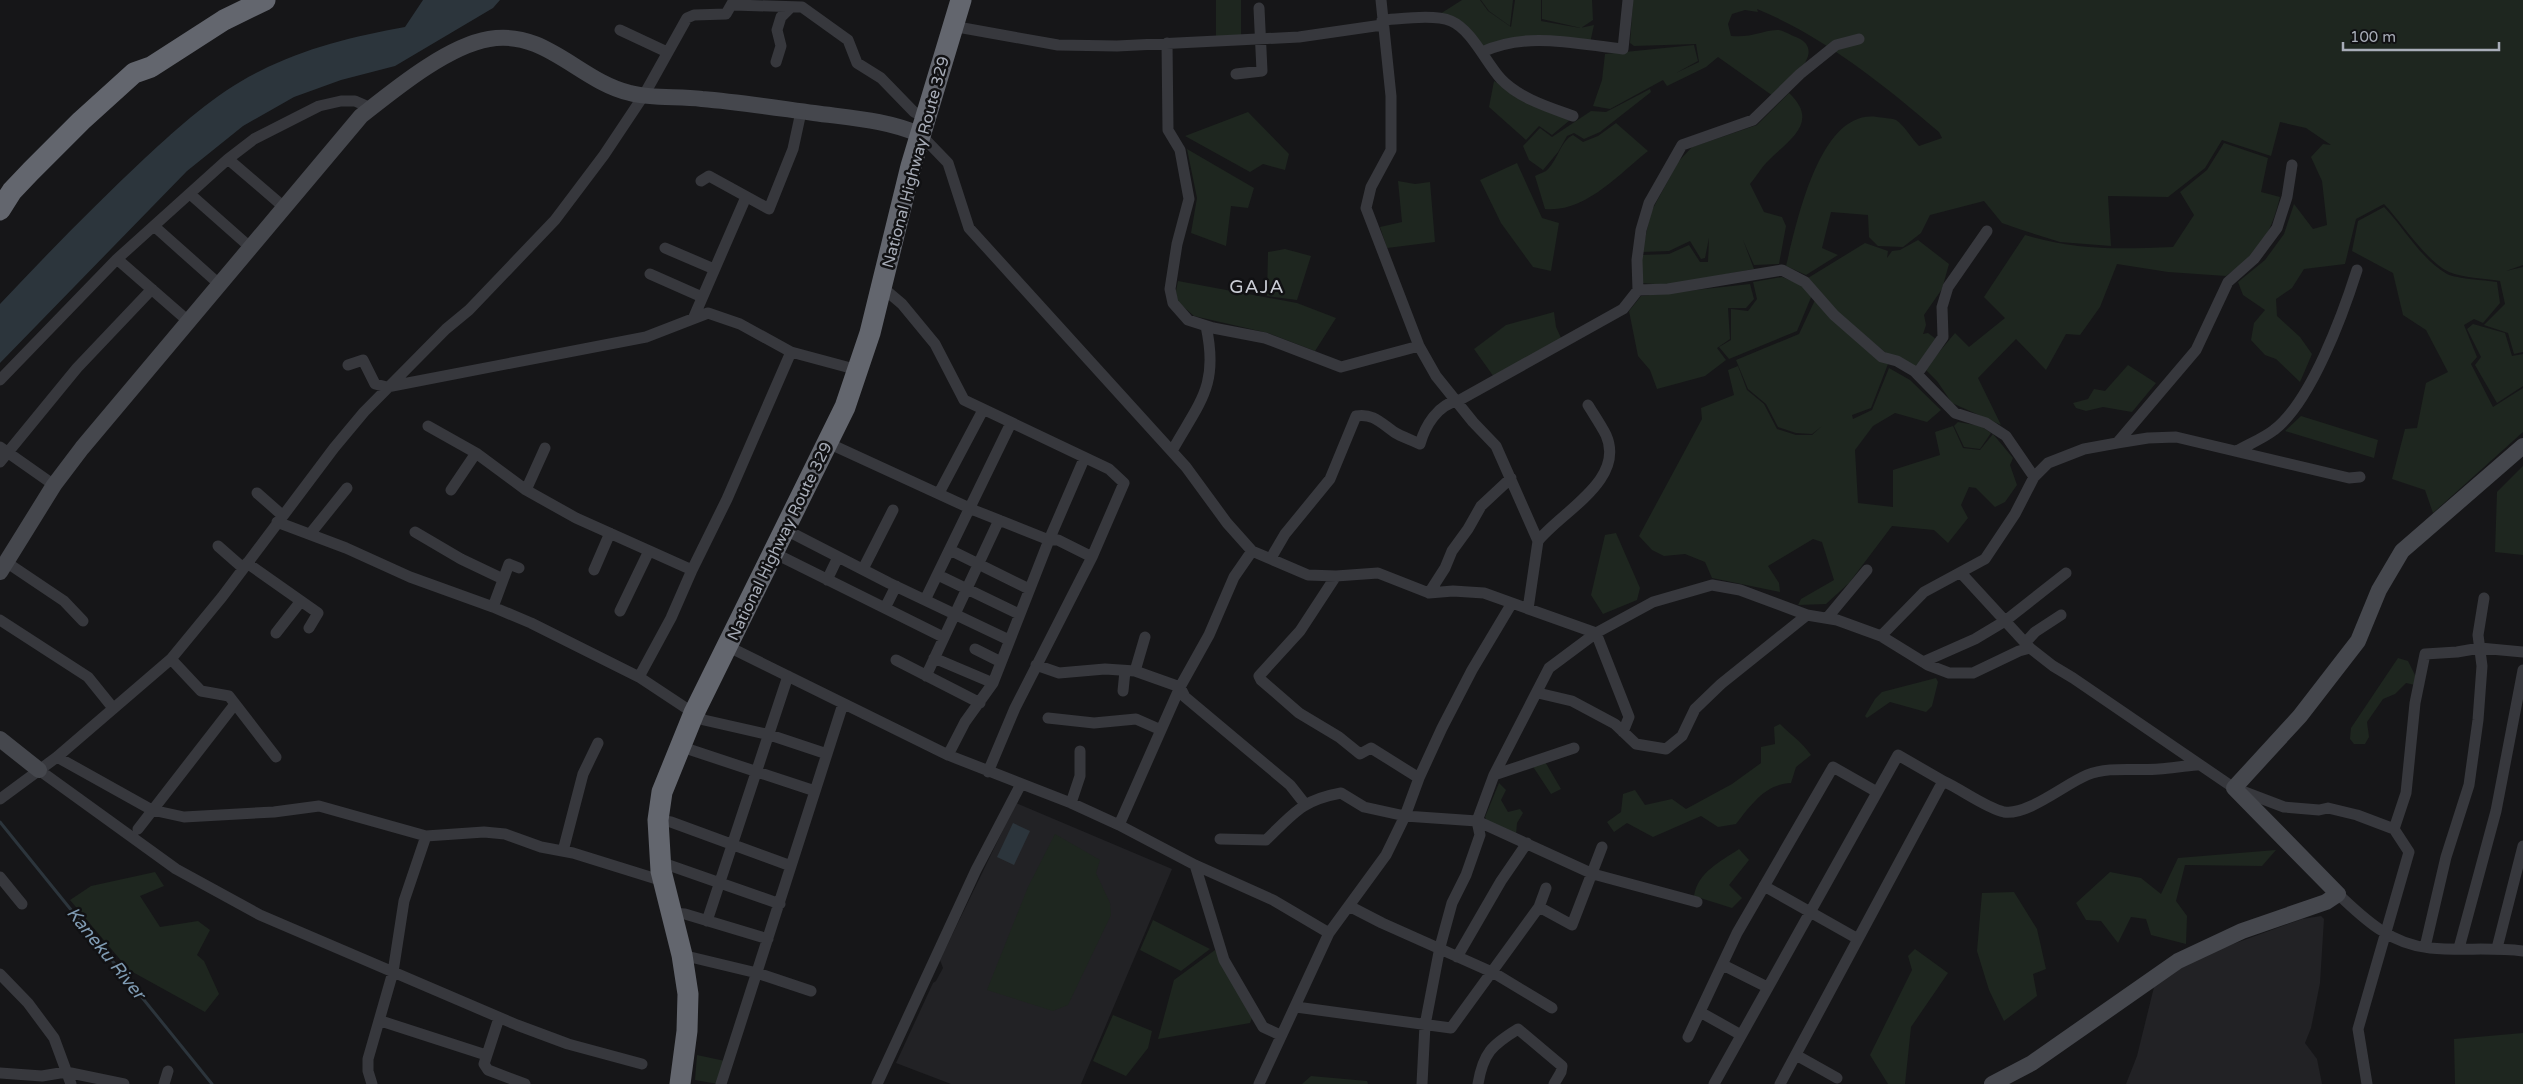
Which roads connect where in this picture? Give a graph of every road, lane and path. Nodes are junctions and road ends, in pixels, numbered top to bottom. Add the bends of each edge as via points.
1 (265, 0) edge
2 (961, 0) edge
3 (1381, 0) edge
4 (1628, 0) edge
5 (734, 2) edge
6 (791, 7) junction
7 (1259, 8) dead end
8 (1382, 22) junction
9 (952, 26) junction
10 (620, 30) dead end
11 (1260, 39) junction
12 (1859, 39) dead end
13 (1168, 43) junction
14 (667, 52) junction
15 (1482, 52) junction
16 (776, 62) dead end
17 (1236, 74) dead end
18 (644, 95) junction
19 (371, 108) junction
20 (801, 112) junction
21 (1572, 116) dead end
22 (923, 125) junction
23 (228, 159) junction
24 (2292, 164) dead end
25 (708, 175) dead end
26 (190, 194) junction
27 (746, 197) junction
28 (284, 208) junction
29 (0, 211) edge
30 (154, 226) junction
31 (1987, 231) dead end
32 (251, 248) junction
33 (666, 248) dead end
34 (117, 259) junction
35 (714, 269) junction
36 (2358, 270) dead end
37 (650, 274) dead end
38 (219, 284) junction
39 (882, 287) junction
40 (152, 289) junction
41 (1638, 290) junction
42 (702, 297) junction
43 (693, 318) junction
44 (187, 320) junction
45 (1206, 326) junction
46 (1419, 346) junction
47 (791, 352) junction
48 (348, 365) dead end
49 (858, 370) junction
50 (1917, 374) junction
51 (0, 380) edge
52 (387, 387) junction
53 (1458, 401) junction
54 (1588, 405) dead end
55 (983, 410) junction
56 (1011, 423) junction
57 (428, 426) dead end
58 (828, 443) junction
59 (2117, 443) junction
60 (2523, 446) edge
61 (545, 448) dead end
62 (4, 449) edge
63 (1172, 451) junction
64 (2237, 451) junction
65 (476, 453) junction
66 (1084, 459) junction
67 (0, 462) edge
68 (2034, 477) junction
69 (2360, 477) dead end
70 (1511, 478) junction
71 (54, 485) junction
72 (347, 488) dead end
73 (451, 490) dead end
74 (526, 490) junction
75 (257, 493) dead end
76 (939, 493) junction
77 (971, 508) junction
78 (893, 510) dead end
79 (280, 518) junction
80 (999, 520) junction
81 (786, 530) junction
82 (415, 532) dead end
83 (610, 533) junction
84 (310, 534) junction
85 (1049, 540) junction
86 (1538, 541) junction
87 (218, 546) dead end
88 (649, 550) junction
89 (950, 550) junction
90 (1252, 551) junction
91 (774, 553) junction
92 (838, 556) junction
93 (1092, 558) junction
94 (1271, 558) junction
95 (977, 564) junction
96 (245, 565) junction
97 (3, 567) edge
98 (519, 568) dead end
99 (863, 569) junction
100 (594, 570) dead end
101 (692, 570) junction
102 (1867, 570) dead end
103 (1960, 573) junction
104 (2066, 573) dead end
105 (938, 575) junction
106 (1336, 576) junction
107 (503, 579) junction
108 (827, 580) junction
109 (896, 586) junction
110 (966, 588) junction
111 (1029, 589) junction
112 (1429, 593) junction
113 (2484, 598) dead end
114 (925, 600) junction
115 (301, 601) junction
116 (1512, 603) junction
117 (493, 607) junction
118 (885, 608) junction
119 (1528, 609) junction
120 (620, 611) dead end
121 (1019, 614) junction
122 (954, 615) junction
123 (1807, 615) junction
124 (2061, 615) dead end
125 (1827, 618) junction
126 (0, 620) edge
127 (83, 621) dead end
128 (2005, 621) junction
129 (309, 628) dead end
130 (276, 633) dead end
131 (1596, 633) junction
132 (1881, 636) junction
133 (943, 637) junction
134 (1145, 637) dead end
135 (1009, 640) junction
136 (727, 646) junction
137 (2028, 646) junction
138 (2480, 648) junction
139 (975, 649) dead end
140 (2523, 652) edge
141 (934, 658) junction
142 (171, 659) junction
143 (896, 660) dead end
144 (1001, 662) junction
145 (1923, 662) junction
146 (1036, 665) junction
147 (2523, 670) edge
148 (1130, 671) junction
149 (788, 676) junction
150 (926, 676) junction
151 (638, 677) junction
152 (993, 683) junction
153 (1180, 687) junction
154 (1123, 691) dead end
155 (1538, 693) junction
156 (980, 703) junction
157 (235, 704) junction
158 (843, 704) junction
159 (113, 708) junction
160 (694, 713) junction
161 (1048, 718) dead end
162 (1161, 730) junction
163 (1623, 732) junction
164 (770, 735) junction
165 (0, 739) edge
166 (598, 743) dead end
167 (679, 746) junction
168 (1574, 748) dead end
169 (1080, 751) dead end
170 (827, 754) junction
171 (948, 755) junction
172 (57, 757) junction
173 (276, 757) dead end
174 (2197, 764) junction
175 (39, 770) junction
176 (757, 772) junction
177 (988, 772) junction
178 (1494, 775) junction
179 (1419, 778) junction
180 (1942, 781) junction
181 (1020, 784) junction
182 (2234, 788) junction
183 (815, 791) junction
184 (1877, 792) junction
185 (0, 800) edge
186 (1071, 803) junction
187 (1305, 804) junction
188 (152, 810) junction
189 (1405, 816) junction
190 (658, 820) junction
191 (1477, 821) junction
192 (1119, 825) junction
193 (138, 829) dead end
194 (2394, 829) junction
195 (426, 836) junction
196 (1220, 840) dead end
197 (1527, 843) junction
198 (734, 845) junction
199 (2523, 846) edge
200 (1602, 848) dead end
201 (563, 851) junction
202 (1195, 865) junction
203 (791, 866) junction
204 (662, 872) junction
205 (1593, 874) junction
206 (0, 877) edge
207 (720, 883) junction
208 (1764, 886) junction
209 (1546, 888) dead end
210 (2338, 894) junction
211 (1697, 902) dead end
212 (22, 904) dead end
213 (780, 904) junction
214 (1349, 906) junction
215 (1539, 907) junction
216 (671, 912) junction
217 (1809, 912) junction
218 (707, 921) junction
219 (1329, 933) junction
220 (2386, 934) junction
221 (768, 939) junction
222 (1858, 939) junction
223 (1440, 947) junction
224 (2425, 948) junction
225 (2459, 948) junction
226 (2497, 948) junction
227 (2523, 951) edge
228 (682, 955) junction
229 (1458, 957) junction
230 (1723, 965) junction
231 (393, 972) junction
232 (757, 973) junction
233 (1494, 973) junction
234 (0, 974) edge
235 (1767, 987) junction
236 (811, 990) dead end
237 (1296, 1007) junction
238 (1552, 1008) dead end
239 (1700, 1012) junction
240 (499, 1018) junction
241 (381, 1021) junction
242 (1424, 1025) junction
243 (1280, 1035) junction
244 (1740, 1035) junction
245 (1688, 1037) dead end
246 (486, 1055) junction
247 (1796, 1055) junction
248 (642, 1064) dead end
249 (168, 1071) dead end
250 (66, 1072) junction
251 (0, 1073) edge
252 (1837, 1078) dead end
253 (41, 1080) edge
254 (71, 1084) edge
255 (124, 1084) edge
256 (164, 1084) edge
257 (372, 1084) edge
258 (525, 1084) edge
259 (680, 1084) edge
260 (721, 1084) edge
261 (876, 1084) edge
262 (1259, 1084) edge
263 (1422, 1084) edge
264 (1478, 1084) edge
265 (1554, 1084) edge
266 (1714, 1084) edge
267 (1780, 1084) edge
268 (1992, 1084) edge
269 (2368, 1084) edge

1 - 29 highway via 224,20 151,67 134,74 81,120 12,191
2 - 9 highway, National Highway Route 329
3 - 8 street
4 - 15 street via 1623,49 1525,40
5 - 6 street
5 - 14 street via 723,15 687,18
6 - 16 street via 781,17 777,30 781,46
6 - 22 street via 802,7 848,40 857,63 880,78
7 - 11 street
8 - 11 street via 1299,37
8 - 15 street via 1418,18 1449,20 1458,25
8 - 46 street via 1391,96 1391,150 1371,186 1366,208
9 - 13 street via 1058,45
9 - 22 highway, National Highway Route 329
10 - 14 street
11 - 13 street
11 - 17 street via 1262,71
12 - 41 street via 1836,45 1800,74 1753,120 1682,145 1649,203 1637,260
13 - 45 street via 1168,130 1180,150 1189,199 1176,244 1170,289 1173,303 1188,320
14 - 18 street
15 - 21 street via 1511,87 1541,105
18 - 19 street via 612,88 549,49 509,37 466,45 395,89
18 - 20 street
18 - 52 street via 555,220 469,310
19 - 23 street via 356,101 319,106 254,139
19 - 28 street
20 - 22 street
20 - 27 street via 793,149 769,208
22 - 39 highway, National Highway Route 329
22 - 63 street via 948,164 969,228
23 - 26 street
23 - 28 street
24 - 59 street via 2287,197 2277,228 2254,259 2228,282 2196,350
25 - 27 street
26 - 30 street
26 - 32 street
27 - 35 street
28 - 32 street
30 - 34 street
30 - 38 street
31 - 50 street via 1948,287 1942,307 1943,337
32 - 38 street
33 - 35 street
34 - 40 street
34 - 51 street
35 - 42 street
36 - 64 street via 2340,324 2304,394 2274,430
37 - 42 street
38 - 44 street
39 - 49 highway, National Highway Route 329
39 - 55 street via 902,304 935,344 964,400
40 - 44 street
40 - 62 street
41 - 50 street via 1668,289 1782,270 1805,282 1834,315 1882,357 1897,361
41 - 53 street via 1623,309
42 - 43 street
43 - 47 street via 708,312 740,324
43 - 52 street via 646,337
44 - 71 street
45 - 46 street via 1265,338 1341,367
45 - 63 street via 1212,360 1208,386
46 - 53 street via 1436,376
47 - 49 street
47 - 101 street via 727,499
48 - 52 street via 363,360 375,384
49 - 58 highway, National Highway Route 329
50 - 68 street via 1955,414 1986,423 2006,436
52 - 79 street
53 - 70 street via 1496,446
53 - 94 street via 1449,402 1431,419 1420,444 1373,417 1365,414 1356,416 1330,478 1285,534
54 - 86 street via 1607,437 1609,465 1595,486
55 - 56 street
55 - 76 street
56 - 66 street
56 - 77 street
57 - 65 street
58 - 76 street
58 - 81 highway, National Highway Route 329
59 - 64 street via 2176,437
59 - 68 street via 2084,449 2048,463
60 - 182 street via 2402,551 2379,590 2358,641 2300,716
61 - 74 street
62 - 67 street
62 - 71 street
63 - 90 street
64 - 69 street via 2349,478
65 - 73 street
65 - 74 street
66 - 85 street
66 - 93 street via 1109,469 1124,483
68 - 103 street via 2015,514 1985,559
70 - 86 street
70 - 112 street via 1481,506
71 - 97 street
72 - 84 street
74 - 83 street
75 - 79 street
76 - 77 street
77 - 80 street
77 - 89 street
78 - 99 street
79 - 84 street
79 - 96 street
80 - 85 street
80 - 95 street
81 - 91 highway, National Highway Route 329
81 - 92 street
82 - 107 street
83 - 88 street
83 - 100 street
84 - 117 street via 410,577
85 - 93 street via 1058,540
85 - 111 street
86 - 119 street
87 - 96 street
88 - 101 street
88 - 120 street
89 - 95 street
89 - 105 street
90 - 94 street
90 - 153 street via 1234,577 1209,635
91 - 108 street
91 - 136 highway, National Highway Route 329
92 - 99 street
92 - 108 street
93 - 146 street
94 - 106 street via 1308,575
95 - 110 street
95 - 111 street
96 - 115 street
96 - 142 street
97 - 127 street via 64,601
98 - 107 street via 509,564
99 - 109 street
101 - 151 street via 671,618
102 - 125 street
103 - 128 street
103 - 132 street via 1924,592
104 - 128 street
105 - 110 street
105 - 114 street
106 - 112 street via 1378,573
106 - 179 street via 1300,631 1259,676 1299,713 1360,754 1371,748
107 - 117 street
108 - 118 street
109 - 114 street
109 - 118 street
110 - 121 street
110 - 122 street
111 - 121 street
112 - 116 street via 1484,593
113 - 138 street via 2478,635
114 - 122 street
115 - 129 street via 318,613
115 - 130 street
116 - 119 street
116 - 179 street via 1472,670
117 - 151 street
118 - 133 street
119 - 131 street
121 - 135 street
122 - 133 street
122 - 135 street
123 - 125 street
123 - 131 street via 1740,590 1712,585 1653,602
123 - 163 street via 1695,709 1682,736 1666,749 1636,744
124 - 137 street via 2035,632
125 - 132 street
126 - 159 street via 88,677
128 - 137 street
128 - 145 street
131 - 155 street via 1550,668
131 - 163 street via 1629,717
132 - 145 street
133 - 141 street
134 - 148 street
135 - 144 street
136 - 149 street
136 - 160 highway, National Highway Route 329
137 - 145 street via 1973,673 1949,673
137 - 174 street
138 - 140 street
138 - 194 street via 2425,654 2415,704 2406,794
138 - 224 street via 2478,720 2469,785 2446,857
139 - 144 street
141 - 150 street
141 - 152 street
142 - 157 street via 201,691 230,696
142 - 159 street
143 - 150 street
144 - 152 street
146 - 148 street via 1059,673
146 - 177 street
147 - 225 street via 2496,811
148 - 153 street
148 - 154 street
149 - 158 street
149 - 164 street
150 - 156 street
151 - 160 street
152 - 156 street
153 - 162 street
153 - 187 street via 1185,696 1290,785
155 - 163 street via 1572,701 1615,724
155 - 178 street
156 - 171 street via 965,722
157 - 173 street via 271,742
157 - 188 street
158 - 170 street
158 - 171 street
159 - 172 street
160 - 164 street via 704,720
160 - 167 highway, National Highway Route 329
161 - 162 street via 1094,723 1136,719
162 - 192 street
164 - 170 street
164 - 176 street
165 - 175 street
166 - 201 street via 583,774
167 - 176 street
167 - 190 highway, National Highway Route 329 via 662,792
168 - 178 street
169 - 186 street via 1080,776
170 - 183 street
171 - 177 street
172 - 175 street
172 - 188 street
174 - 180 street via 2088,774 2020,812 1993,808
174 - 182 street
175 - 185 street
175 - 231 street via 142,845 204,885 260,914
176 - 183 street
176 - 198 street
177 - 181 street
178 - 191 street
179 - 189 street
180 - 184 street via 1898,755
180 - 222 street
181 - 186 street
181 - 261 street via 972,878
182 - 194 street via 2284,807 2328,808 2357,814
182 - 210 street
183 - 203 street
184 - 208 street via 1833,767
184 - 217 street
186 - 192 street
187 - 189 street via 1318,797 1341,793 1364,807
187 - 196 street via 1266,840
188 - 193 street
188 - 195 street via 184,817 319,806
189 - 191 street
189 - 214 street via 1386,855
190 - 198 street
190 - 204 highway, National Highway Route 329
191 - 197 street
191 - 223 street via 1480,835 1452,903
192 - 202 street
194 - 220 street via 2410,852
195 - 201 street via 495,832
195 - 231 street via 404,901
197 - 205 street
197 - 229 street via 1501,881
198 - 203 street
198 - 207 street
199 - 226 street
200 - 205 street
201 - 204 street
202 - 219 street via 1273,900
202 - 243 street via 1224,960 1263,1027
203 - 213 street
204 - 207 street
204 - 216 highway, National Highway Route 329
205 - 211 street
205 - 215 street via 1572,924
206 - 212 street
207 - 213 street
207 - 218 street
208 - 217 street
208 - 230 street
209 - 215 street
210 - 220 street
210 - 268 street via 2326,902 2242,931 2178,961 2032,1063
213 - 221 street
214 - 219 street
214 - 223 street
215 - 233 street
216 - 218 street
216 - 228 highway, National Highway Route 329
217 - 222 street
217 - 235 street
218 - 221 street
219 - 237 street
220 - 224 street
220 - 269 street via 2358,1029
221 - 232 street
222 - 247 street
223 - 229 street
223 - 242 street
224 - 225 street
225 - 226 street
226 - 227 street
228 - 232 street
228 - 259 highway, National Highway Route 329 via 688,1015
229 - 233 street
230 - 235 street
230 - 239 street
231 - 240 street
231 - 241 street
232 - 236 street
232 - 260 street
233 - 238 street
233 - 242 street via 1452,1028
234 - 250 street via 28,1003 54,1038
235 - 244 street
237 - 242 street
237 - 243 street
239 - 244 street
239 - 245 street
240 - 246 street
240 - 248 street via 568,1044
241 - 246 street
241 - 257 street via 368,1059
242 - 263 street
243 - 262 street
244 - 266 street
246 - 258 street via 484,1064 488,1070
247 - 252 street
247 - 267 street
249 - 256 street
250 - 253 street
250 - 254 street
250 - 255 street
251 - 253 street
264 - 265 street via 1484,1058 1496,1042 1518,1028 1562,1066

